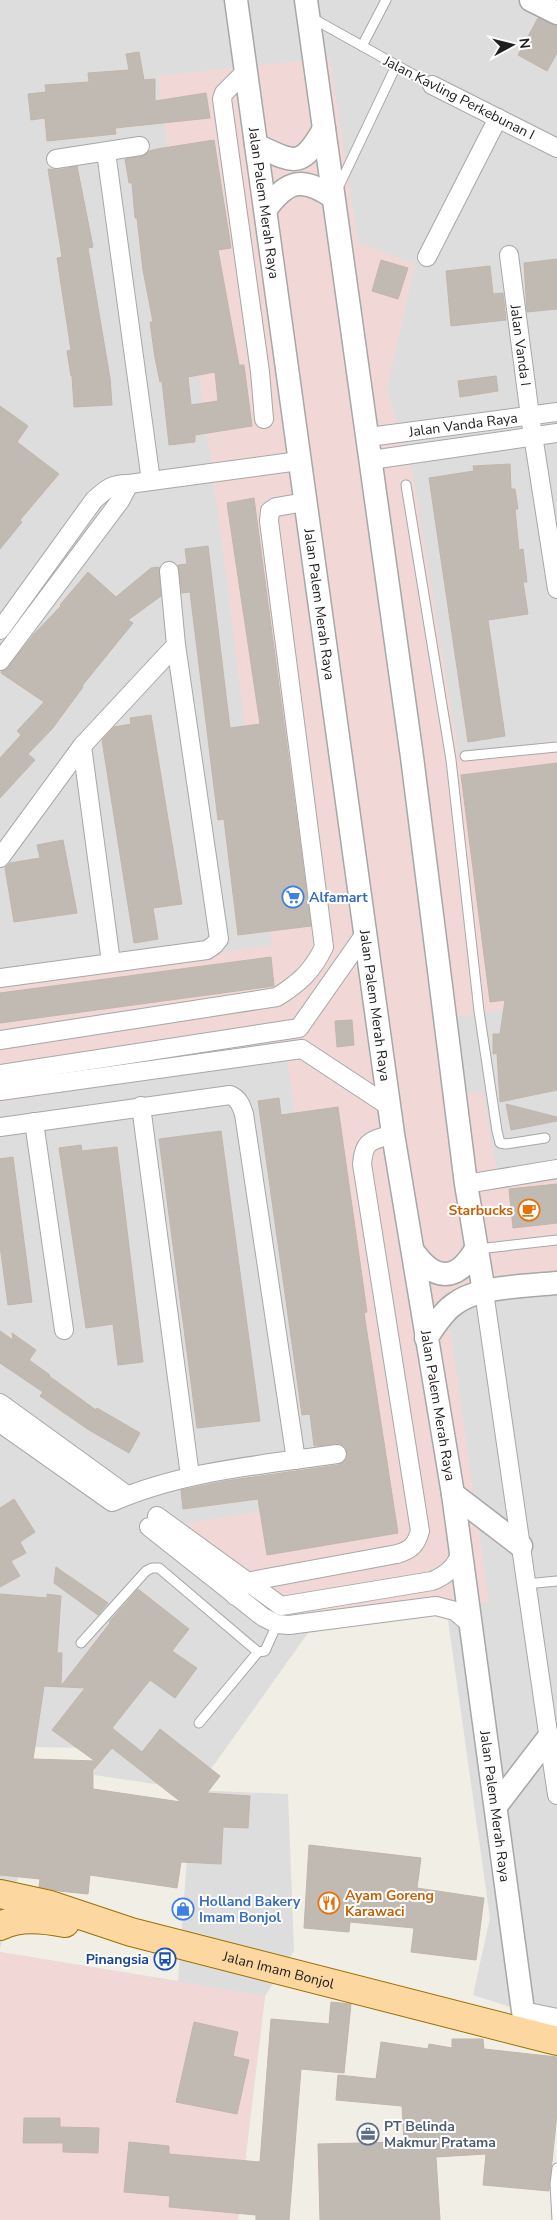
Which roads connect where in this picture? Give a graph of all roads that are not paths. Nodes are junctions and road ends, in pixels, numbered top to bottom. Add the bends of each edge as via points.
1 (236, 0) edge
2 (386, 0) edge
3 (532, 0) edge
4 (307, 8) edge
5 (557, 13) edge
6 (362, 46) junction
7 (396, 66) junction
8 (245, 72) junction
9 (432, 85) joint
10 (498, 118) junction
11 (324, 129) junction
12 (256, 145) junction
13 (140, 146) dead end
14 (557, 148) edge
15 (106, 152) junction
16 (56, 159) dead end
17 (333, 197) junction
18 (266, 209) junction
19 (509, 255) dead end
20 (427, 258) dead end
21 (274, 272) junction
22 (246, 273) junction
23 (287, 368) junction
24 (260, 372) junction
25 (557, 412) edge
26 (530, 416) junction
27 (264, 419) dead end
28 (557, 433) edge
29 (369, 437) junction
30 (533, 437) junction
31 (372, 460) junction
32 (299, 461) junction
33 (151, 481) junction
34 (130, 484) junction
35 (406, 485) dead end
36 (305, 502) junction
37 (169, 571) dead end
38 (557, 589) edge
39 (0, 630) edge
40 (176, 645) junction
41 (0, 661) edge
42 (82, 746) junction
43 (557, 747) edge
44 (465, 756) dead end
45 (0, 858) edge
46 (367, 931) junction
47 (111, 962) junction
48 (1, 973) edge
49 (300, 1028) junction
50 (0, 1040) edge
51 (196, 1045) junction
52 (302, 1049) junction
53 (199, 1062) junction
54 (107, 1067) junction
55 (0, 1074) edge
56 (0, 1091) edge
57 (141, 1106) junction
58 (390, 1107) junction
59 (34, 1122) junction
60 (0, 1127) edge
61 (393, 1134) junction
62 (545, 1138) dead end
63 (557, 1169) edge
64 (466, 1184) junction
65 (557, 1240) edge
66 (476, 1249) junction
67 (413, 1251) junction
68 (557, 1283) edge
69 (484, 1292) junction
70 (64, 1330) dead end
71 (426, 1338) junction
72 (0, 1403) edge
73 (2, 1428) edge
74 (337, 1454) dead end
75 (61, 1458) junction
76 (296, 1460) junction
77 (190, 1476) junction
78 (453, 1494) junction
79 (153, 1522) dead end
80 (521, 1546) junction
81 (461, 1553) junction
82 (557, 1581) edge
83 (526, 1584) junction
84 (240, 1589) junction
85 (277, 1624) junction
86 (470, 1624) junction
87 (81, 1643) dead end
88 (258, 1652) junction
89 (199, 1723) dead end
90 (549, 1737) junction
91 (557, 1794) edge
92 (496, 1806) junction
93 (0, 1894) edge
94 (0, 1926) edge
95 (131, 1932) junction
96 (557, 2018) edge
97 (524, 2022) junction
98 (557, 2041) edge
99 (557, 2168) edge
100 (557, 2220) edge

1 - 8 street, Jalan Palem Merah Raya
2 - 6 lane
3 - 5 street
4 - 6 lane, Jalan Kavling Perkebunan I
4 - 11 street
6 - 7 lane, Jalan Kavling Perkebunan I
7 - 9 lane, Jalan Kavling Perkebunan I
7 - 17 lane
8 - 12 street, Jalan Palem Merah Raya
8 - 22 street via 222,99
9 - 10 street, Jalan Kavling Perkebunan I
10 - 14 street, Jalan Kavling Perkebunan I
10 - 20 street
11 - 12 street via 313,148 301,158 283,158
11 - 17 street
12 - 18 street, Jalan Palem Merah Raya
13 - 15 street
15 - 16 street
15 - 33 street
17 - 18 street via 314,186 290,185
17 - 29 street
18 - 21 street, Jalan Palem Merah Raya
19 - 26 street, Jalan Vanda I
21 - 22 street
21 - 23 street, Jalan Palem Merah Raya
22 - 24 street
23 - 24 street
23 - 32 street, Jalan Palem Merah Raya
24 - 27 street
25 - 26 street, Jalan Vanda Raya
26 - 29 street, Jalan Vanda Raya
26 - 30 street, Jalan Vanda I
28 - 30 street, Jalan Vanda Raya
29 - 31 street
30 - 31 street, Jalan Vanda Raya
30 - 38 street, Jalan Vanda I
31 - 64 street
32 - 33 street
32 - 36 street, Jalan Palem Merah Raya
33 - 34 street
34 - 39 street via 109,486 94,500
34 - 41 street
35 - 62 lane via 451,760 479,1012 497,1131 500,1143 506,1144
36 - 46 street, Jalan Palem Merah Raya
36 - 50 street via 276,507 270,511 269,521 324,948 316,963 299,983 277,997
37 - 40 street
40 - 42 street
40 - 47 street via 219,939 207,950
42 - 45 street
42 - 47 street
43 - 44 lane
46 - 49 street
46 - 58 street, Jalan Palem Merah Raya
47 - 48 street
49 - 51 street
49 - 52 street
51 - 53 street
51 - 54 street
52 - 53 street
52 - 58 street
53 - 54 street
54 - 55 street
54 - 56 street
57 - 59 street
57 - 76 street via 230,1095 241,1105
57 - 77 street
58 - 61 street, Jalan Palem Merah Raya
59 - 60 street
59 - 70 street
61 - 67 street, Jalan Palem Merah Raya
61 - 84 street via 367,1143 363,1149 362,1164 420,1531 416,1544 397,1554
63 - 64 street
64 - 66 street
65 - 66 lane
66 - 67 street via 461,1270 440,1274 429,1270
66 - 69 street
67 - 71 street, Jalan Palem Merah Raya
68 - 69 street
69 - 71 street via 456,1303
69 - 80 street
71 - 78 street, Jalan Palem Merah Raya
72 - 75 street
73 - 75 street
74 - 76 street
75 - 77 street via 120,1499
76 - 77 street
78 - 80 street
78 - 81 street, Jalan Palem Merah Raya
79 - 84 street
80 - 83 street
81 - 84 street via 443,1577 432,1581 296,1604 281,1606
81 - 86 street, Jalan Palem Merah Raya
82 - 83 lane
83 - 90 street
84 - 85 street via 263,1617
85 - 86 street via 436,1606 455,1611
85 - 88 lane via 265,1651
86 - 92 street, Jalan Palem Merah Raya
87 - 88 lane via 146,1571 159,1568
88 - 89 lane
90 - 91 street
90 - 92 street
92 - 97 street, Jalan Palem Merah Raya
93 - 95 main road, Jalan Imam Bonjol via 50,1905
94 - 95 main road via 8,1921 37,1919
95 - 97 main road, Jalan Imam Bonjol
96 - 97 street
97 - 98 main road, Jalan Imam Bonjol
99 - 100 lane

